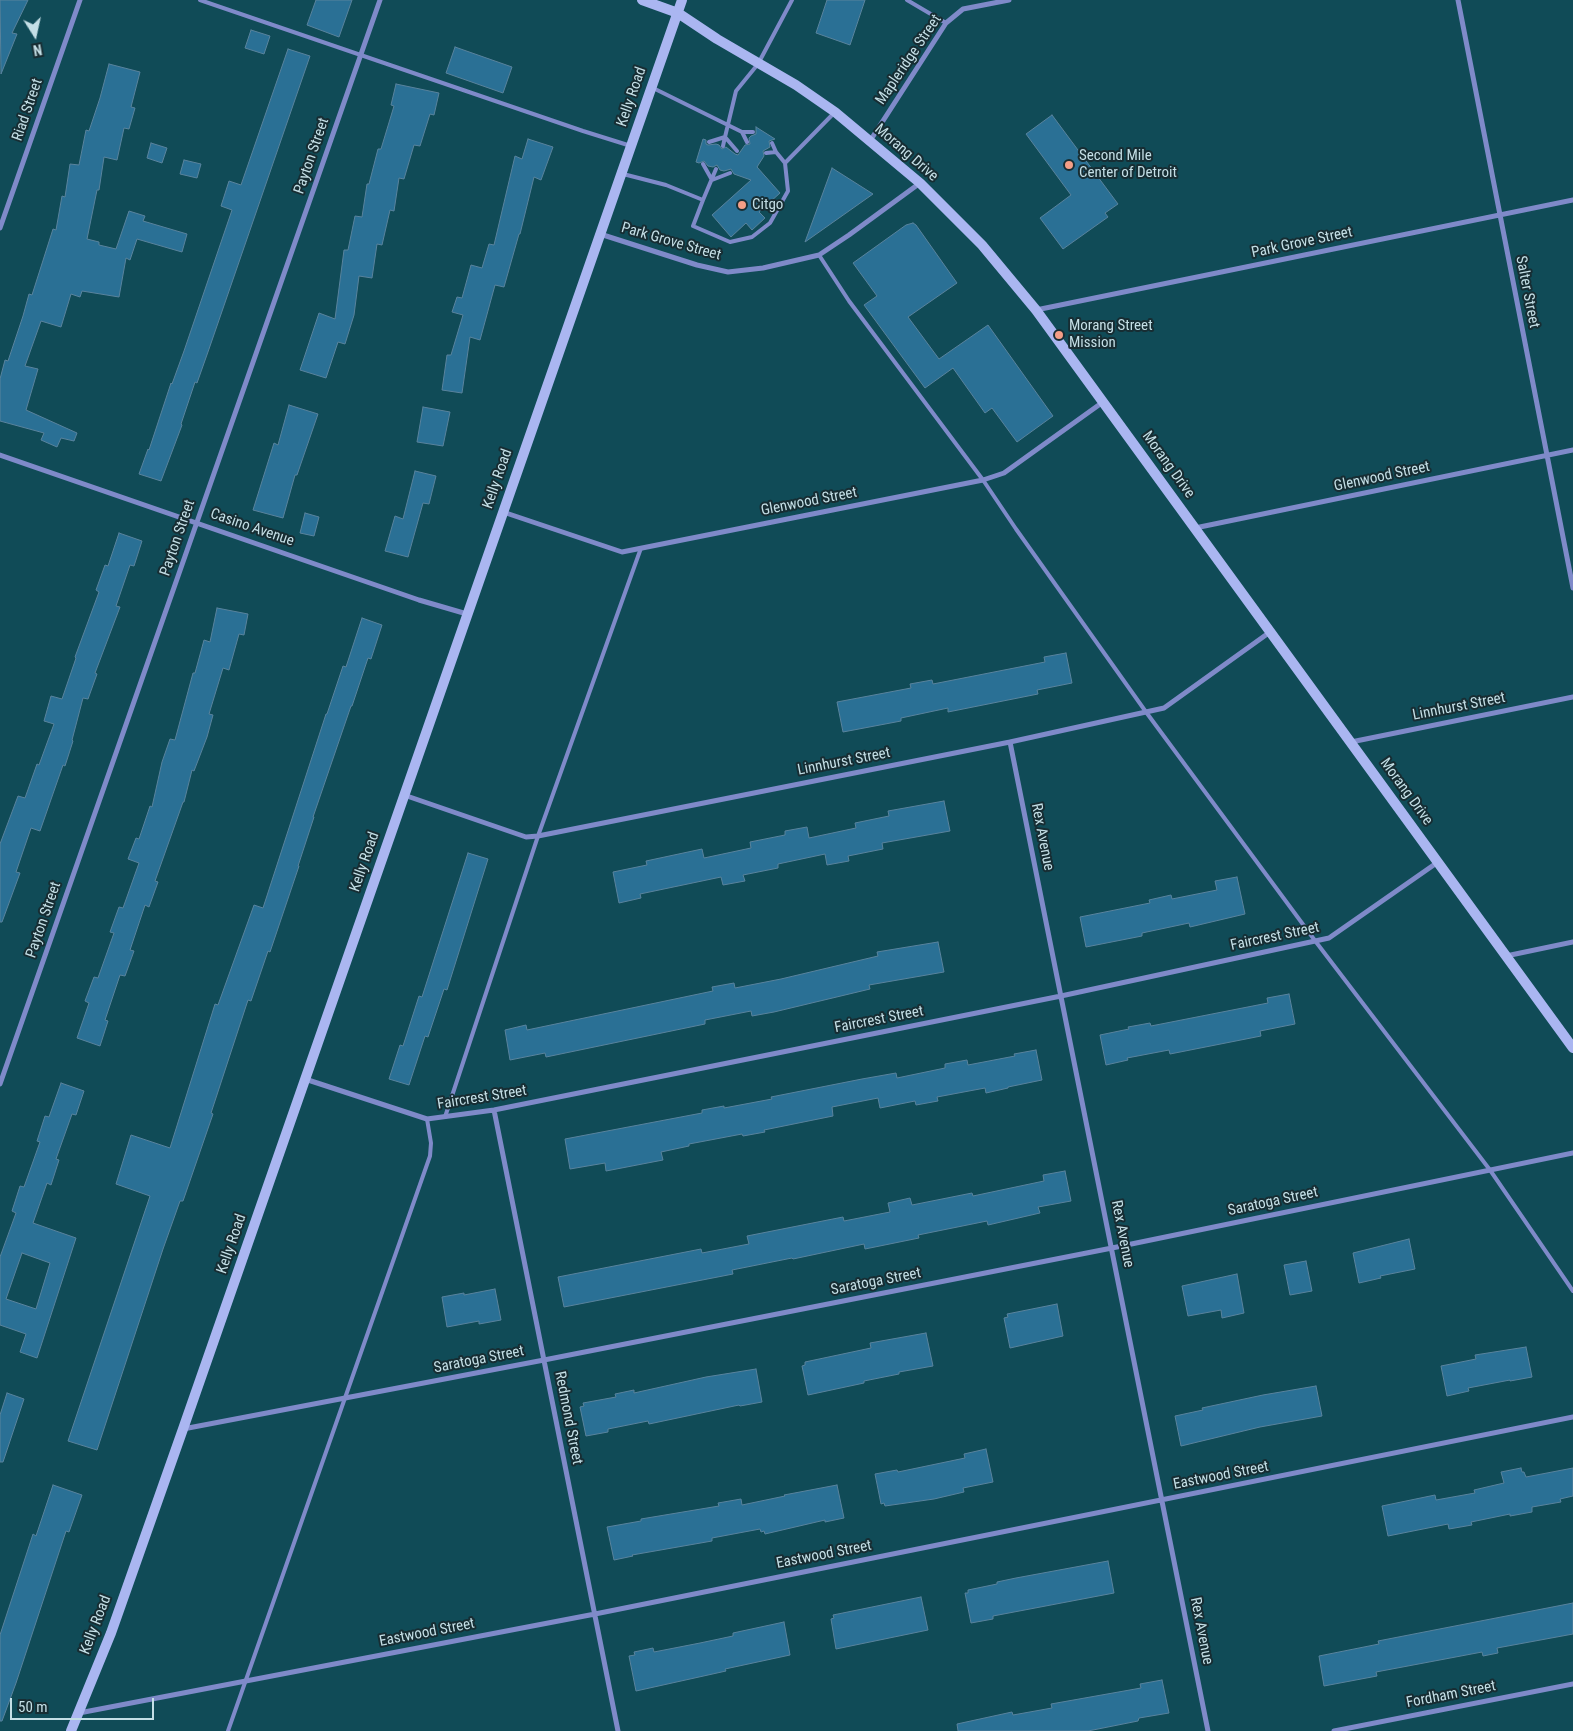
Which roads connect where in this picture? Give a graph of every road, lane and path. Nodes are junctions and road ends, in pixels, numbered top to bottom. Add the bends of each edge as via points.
1 (80, 0) edge
2 (200, 0) edge
3 (380, 0) edge
4 (642, 0) edge
5 (682, 0) edge
6 (792, 0) edge
7 (906, 0) edge
8 (1009, 0) edge
9 (1458, 0) edge
10 (678, 12) junction
11 (946, 23) junction
12 (361, 54) junction
13 (758, 64) junction
14 (652, 87) junction
15 (835, 112) junction
16 (728, 125) junction
17 (742, 132) junction
18 (754, 132) dead end
19 (725, 137) junction
20 (870, 141) junction
21 (710, 142) dead end
22 (747, 142) dead end
23 (772, 143) dead end
24 (632, 146) junction
25 (722, 146) dead end
26 (737, 151) dead end
27 (776, 152) junction
28 (766, 153) dead end
29 (785, 163) junction
30 (702, 164) dead end
31 (716, 169) dead end
32 (730, 173) dead end
33 (622, 174) junction
34 (712, 180) junction
35 (920, 183) junction
36 (703, 200) junction
37 (1573, 200) edge
38 (1499, 215) junction
39 (0, 228) edge
40 (600, 234) junction
41 (820, 254) junction
42 (1036, 310) junction
43 (1104, 402) junction
44 (1573, 450) edge
45 (0, 455) edge
46 (1546, 456) junction
47 (983, 480) junction
48 (503, 512) junction
49 (197, 522) junction
50 (1195, 528) junction
51 (641, 548) junction
52 (1573, 588) edge
53 (467, 614) junction
54 (1270, 632) junction
55 (1573, 697) edge
56 (1146, 712) junction
57 (1010, 742) junction
58 (1351, 742) junction
59 (404, 796) junction
60 (538, 836) junction
61 (1438, 862) junction
62 (1316, 942) junction
63 (1573, 942) edge
64 (1506, 956) junction
65 (1062, 996) junction
66 (1573, 1048) edge
67 (305, 1079) junction
68 (0, 1084) edge
69 (494, 1110) junction
70 (445, 1117) junction
71 (427, 1119) junction
72 (1573, 1153) edge
73 (1490, 1170) junction
74 (1112, 1248) junction
75 (1573, 1291) edge
76 (544, 1360) junction
77 (344, 1398) junction
78 (1573, 1417) edge
79 (183, 1429) junction
80 (1163, 1500) junction
81 (595, 1614) junction
82 (247, 1681) junction
83 (1573, 1684) edge
84 (79, 1713) junction
85 (71, 1731) edge
86 (228, 1731) edge
87 (618, 1731) edge
88 (1208, 1731) edge
89 (1334, 1731) edge

1 - 39 street, Riad Street
2 - 12 lane
3 - 12 street, Payton Street
4 - 10 street, Morang Drive
5 - 10 street, Kelly Road
6 - 13 lane
7 - 11 lane
8 - 11 street, Mapleridge Street via 962,9
9 - 38 street, Salter Street
10 - 13 street, Morang Drive
10 - 14 street, Kelly Road
11 - 20 street, Mapleridge Street
12 - 24 lane
12 - 49 street, Payton Street
13 - 15 street, Morang Drive
13 - 16 lane via 736,91
14 - 16 lane
14 - 24 street, Kelly Road
15 - 20 street, Morang Drive
15 - 29 lane
16 - 17 lane
16 - 19 lane
17 - 18 lane
17 - 22 lane
19 - 21 lane
19 - 25 lane
19 - 26 lane
20 - 35 street, Morang Drive
23 - 27 lane
24 - 33 street, Kelly Road
27 - 28 lane
27 - 29 lane
29 - 36 lane via 788,191 770,224 752,237 730,242 693,226
30 - 34 lane
31 - 34 lane
32 - 34 lane
33 - 36 lane via 666,185
33 - 40 street, Kelly Road
34 - 36 lane
35 - 41 street, Park Grove Street
35 - 42 street, Morang Drive via 982,245
37 - 38 street, Park Grove Street
38 - 42 street, Park Grove Street
38 - 46 street, Salter Street
40 - 41 street, Park Grove Street via 728,272 764,268
40 - 48 street, Kelly Road
41 - 47 lane via 849,301
42 - 43 street, Morang Drive
43 - 47 street, Glenwood Street via 1004,473
43 - 50 street, Morang Drive
44 - 46 street, Glenwood Street
45 - 49 street, Casino Avenue
46 - 50 street, Glenwood Street
46 - 52 street, Salter Street
47 - 51 street, Glenwood Street
47 - 56 lane
48 - 51 street, Glenwood Street via 622,552
48 - 53 street, Kelly Road
49 - 53 street, Casino Avenue
49 - 68 street, Payton Street
50 - 54 street, Morang Drive
51 - 60 lane
53 - 59 street, Kelly Road
54 - 56 street, Linnhurst Street via 1164,708
54 - 58 street, Morang Drive
55 - 58 street, Linnhurst Street
56 - 57 street, Linnhurst Street
56 - 62 lane
57 - 60 street, Linnhurst Street
57 - 65 street, Rex Avenue
58 - 61 street, Morang Drive
59 - 60 street, Linnhurst Street via 526,838
59 - 67 street, Kelly Road
60 - 70 lane
61 - 62 street, Faircrest Street via 1329,938
61 - 64 street, Morang Drive
62 - 65 street, Faircrest Street
62 - 73 lane
63 - 64 street
64 - 66 street, Morang Drive
65 - 69 street, Faircrest Street
65 - 74 street, Rex Avenue
67 - 71 street, Faircrest Street
67 - 79 street, Kelly Road
69 - 70 street, Faircrest Street
69 - 76 street, Redmond Street
70 - 71 street, Faircrest Street
71 - 77 lane via 430,1156
72 - 73 street, Saratoga Street
73 - 74 street, Saratoga Street
73 - 75 lane
74 - 76 street, Saratoga Street
74 - 80 street, Rex Avenue
76 - 77 street, Saratoga Street
76 - 81 street, Redmond Street
77 - 79 street, Saratoga Street
77 - 82 lane
78 - 80 street, Eastwood Street
79 - 84 street, Kelly Road
80 - 81 street, Eastwood Street
80 - 88 street, Rex Avenue
81 - 82 street, Eastwood Street
81 - 87 street, Redmond Street
82 - 84 street, Eastwood Street
82 - 86 lane
83 - 89 street, Fordham Street
84 - 85 street, Kelly Road

